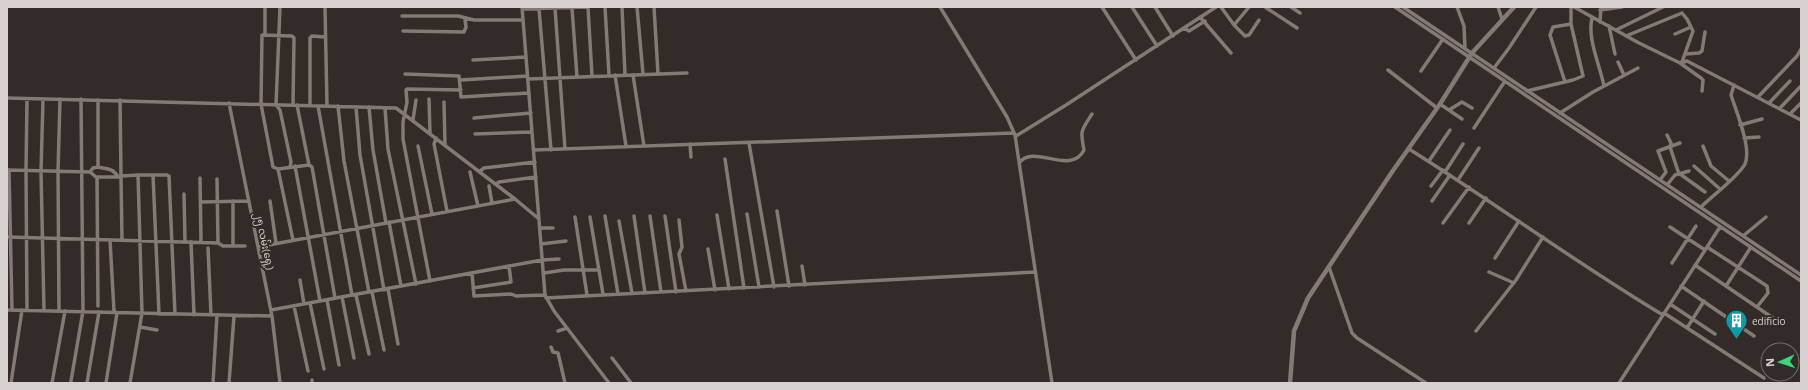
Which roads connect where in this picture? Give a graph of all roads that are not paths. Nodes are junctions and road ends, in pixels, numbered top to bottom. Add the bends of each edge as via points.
1 (265, 7) edge
2 (280, 7) edge
3 (325, 7) edge
4 (570, 7) edge
5 (588, 7) edge
6 (605, 7) edge
7 (622, 7) edge
8 (637, 7) edge
9 (654, 7) edge
10 (940, 7) edge
11 (1102, 7) edge
12 (1132, 7) edge
13 (1155, 7) edge
14 (1216, 7) edge
15 (1221, 7) edge
16 (1249, 7) edge
17 (1265, 7) edge
18 (1291, 7) edge
19 (1395, 7) edge
20 (1403, 7) edge
21 (1457, 7) edge
22 (1498, 7) edge
23 (1514, 7) edge
24 (1536, 7) edge
25 (1571, 7) edge
26 (1574, 7) edge
27 (1622, 7) edge
28 (1663, 7) edge
29 (522, 8) edge
30 (545, 8) edge
31 (555, 8) junction
32 (1600, 8) edge
33 (539, 9) junction
34 (1300, 13) dead end
35 (402, 16) dead end
36 (1200, 17) junction
37 (1592, 18) junction
38 (465, 19) junction
39 (1502, 19) junction
40 (523, 20) junction
41 (1259, 20) dead end
42 (1205, 22) junction
43 (1600, 22) junction
44 (1571, 24) junction
45 (1234, 25) junction
46 (1609, 26) junction
47 (1692, 27) junction
48 (1184, 28) junction
49 (1297, 28) dead end
50 (1616, 30) junction
51 (403, 31) dead end
52 (1705, 32) dead end
53 (1675, 34) dead end
54 (265, 35) junction
55 (278, 35) junction
56 (1173, 36) junction
57 (1626, 36) junction
58 (325, 37) junction
59 (1443, 39) junction
60 (1157, 46) junction
61 (1465, 48) junction
62 (1801, 49) edge
63 (1231, 53) dead end
64 (1615, 54) dead end
65 (1686, 54) junction
66 (1800, 54) edge
67 (1471, 55) junction
68 (526, 57) junction
69 (473, 60) dead end
70 (1136, 60) junction
71 (1618, 62) dead end
72 (1681, 62) junction
73 (1494, 68) junction
74 (1638, 68) dead end
75 (1388, 70) dead end
76 (1421, 71) dead end
77 (405, 74) dead end
78 (643, 74) junction
79 (658, 74) junction
80 (686, 74) dead end
81 (609, 75) junction
82 (616, 75) junction
83 (625, 75) junction
84 (633, 75) junction
85 (1624, 75) junction
86 (592, 76) junction
87 (527, 77) junction
88 (577, 77) junction
89 (545, 78) junction
90 (560, 78) junction
91 (460, 80) junction
92 (1505, 81) junction
93 (1790, 81) dead end
94 (1565, 82) junction
95 (1734, 85) junction
96 (1604, 86) junction
97 (1801, 86) edge
98 (461, 90) junction
99 (1527, 91) junction
100 (1702, 91) dead end
101 (529, 93) junction
102 (1758, 96) junction
103 (7, 98) edge
104 (27, 99) junction
105 (81, 99) junction
106 (43, 100) junction
107 (60, 100) junction
108 (98, 100) junction
109 (120, 100) junction
110 (416, 100) dead end
111 (429, 100) dead end
112 (444, 102) dead end
113 (1801, 102) edge
114 (229, 103) junction
115 (1769, 103) junction
116 (261, 104) junction
117 (1542, 104) junction
118 (276, 105) junction
119 (295, 105) junction
120 (310, 106) junction
121 (318, 106) junction
122 (327, 106) junction
123 (338, 106) junction
124 (1439, 106) junction
125 (356, 107) junction
126 (369, 107) junction
127 (385, 108) junction
128 (1472, 108) dead end
129 (1780, 108) junction
130 (1449, 110) junction
131 (531, 113) junction
132 (1560, 113) junction
133 (1791, 113) junction
134 (405, 114) junction
135 (1092, 114) dead end
136 (474, 118) dead end
137 (1462, 119) dead end
138 (1762, 119) dead end
139 (1801, 119) edge
140 (413, 120) junction
141 (1740, 125) junction
142 (1474, 128) dead end
143 (1450, 130) dead end
144 (430, 132) junction
145 (531, 132) junction
146 (475, 134) dead end
147 (1015, 135) junction
148 (1667, 135) dead end
149 (1759, 137) dead end
150 (436, 138) junction
151 (1744, 138) junction
152 (749, 143) junction
153 (690, 144) junction
154 (1463, 144) dead end
155 (1680, 144) dead end
156 (445, 145) junction
157 (418, 146) dead end
158 (626, 146) junction
159 (644, 146) junction
160 (1703, 146) dead end
161 (1670, 147) junction
162 (1479, 148) dead end
163 (565, 149) junction
164 (1409, 149) junction
165 (534, 150) junction
166 (551, 150) junction
167 (691, 157) dead end
168 (725, 159) dead end
169 (1428, 161) junction
170 (535, 162) junction
171 (1020, 162) junction
172 (309, 165) junction
173 (295, 166) junction
174 (1694, 166) dead end
175 (98, 167) junction
176 (290, 167) junction
177 (278, 169) junction
178 (8, 170) edge
179 (26, 170) junction
180 (42, 171) junction
181 (58, 171) junction
182 (480, 171) junction
183 (1444, 171) junction
184 (1689, 171) dead end
185 (81, 172) junction
186 (90, 172) junction
187 (470, 172) dead end
188 (1680, 174) junction
189 (138, 175) junction
190 (153, 175) junction
191 (1450, 175) junction
192 (97, 177) junction
193 (120, 177) junction
194 (536, 177) junction
195 (200, 178) dead end
196 (217, 179) dead end
197 (1458, 180) junction
198 (1660, 180) junction
199 (1729, 181) junction
200 (496, 184) junction
201 (1667, 185) junction
202 (489, 186) dead end
203 (1431, 186) dead end
204 (1469, 187) junction
205 (1720, 189) junction
206 (1705, 192) dead end
207 (184, 194) dead end
208 (1486, 198) junction
209 (515, 199) junction
210 (233, 201) junction
211 (249, 201) junction
212 (270, 201) dead end
213 (1432, 201) dead end
214 (200, 202) junction
215 (217, 202) junction
216 (492, 203) junction
217 (478, 206) junction
218 (1698, 208) junction
219 (448, 211) junction
220 (777, 211) dead end
221 (432, 214) junction
222 (747, 214) dead end
223 (717, 215) dead end
224 (1708, 215) junction
225 (419, 216) junction
226 (605, 216) dead end
227 (634, 216) dead end
228 (650, 216) dead end
229 (665, 216) dead end
230 (575, 217) dead end
231 (590, 217) dead end
232 (1766, 217) dead end
233 (539, 219) junction
234 (403, 220) junction
235 (679, 220) dead end
236 (619, 221) dead end
237 (1519, 221) junction
238 (387, 222) junction
239 (1443, 223) dead end
240 (1469, 223) dead end
241 (372, 225) junction
242 (1696, 226) dead end
243 (1670, 227) dead end
244 (1720, 227) junction
245 (357, 228) junction
246 (540, 228) junction
247 (553, 228) dead end
248 (341, 231) junction
249 (325, 234) junction
250 (1743, 236) junction
251 (8, 237) edge
252 (309, 237) junction
253 (1543, 237) junction
254 (26, 238) junction
255 (42, 238) junction
256 (59, 239) junction
257 (82, 239) junction
258 (1688, 239) junction
259 (97, 240) junction
260 (110, 240) junction
261 (122, 240) junction
262 (138, 240) junction
263 (293, 240) junction
264 (155, 241) junction
265 (172, 241) junction
266 (566, 241) dead end
267 (185, 242) junction
268 (191, 242) junction
269 (201, 242) junction
270 (218, 243) junction
271 (276, 243) junction
272 (541, 244) junction
273 (233, 246) junction
274 (244, 246) dead end
275 (258, 247) junction
276 (1750, 247) junction
277 (208, 248) dead end
278 (1706, 248) junction
279 (708, 249) dead end
280 (1758, 249) junction
281 (1495, 258) dead end
282 (559, 259) dead end
283 (542, 260) junction
284 (1672, 262) dead end
285 (1695, 265) junction
286 (509, 266) junction
287 (802, 266) dead end
288 (1329, 267) junction
289 (1738, 267) junction
290 (583, 270) junction
291 (599, 270) junction
292 (544, 272) junction
293 (1035, 272) junction
294 (1489, 272) dead end
295 (472, 273) junction
296 (1801, 275) edge
297 (300, 280) dead end
298 (430, 281) junction
299 (1801, 281) edge
300 (416, 284) junction
301 (1514, 284) junction
302 (805, 285) junction
303 (401, 286) junction
304 (789, 286) junction
305 (1681, 286) junction
306 (1726, 286) junction
307 (759, 287) junction
308 (774, 287) junction
309 (473, 288) junction
310 (744, 288) junction
311 (386, 289) junction
312 (729, 289) junction
313 (715, 290) junction
314 (686, 291) junction
315 (370, 292) junction
316 (661, 292) junction
317 (676, 292) junction
318 (632, 293) junction
319 (645, 293) junction
320 (603, 294) junction
321 (618, 294) junction
322 (354, 295) junction
323 (587, 295) junction
324 (342, 297) junction
325 (546, 297) junction
326 (335, 298) junction
327 (327, 300) junction
328 (320, 301) junction
329 (1704, 301) junction
330 (310, 303) junction
331 (304, 304) junction
332 (1670, 304) junction
333 (98, 306) dead end
334 (294, 306) junction
335 (1757, 307) junction
336 (9, 310) edge
337 (22, 310) junction
338 (27, 310) junction
339 (271, 310) junction
340 (44, 311) junction
341 (59, 311) junction
342 (65, 311) junction
343 (83, 311) junction
344 (99, 312) junction
345 (117, 313) junction
346 (142, 313) junction
347 (159, 314) junction
348 (175, 314) junction
349 (1663, 314) junction
350 (194, 315) junction
351 (211, 315) junction
352 (217, 315) junction
353 (234, 316) junction
354 (272, 316) junction
355 (1773, 318) dead end
356 (1692, 319) junction
357 (140, 327) junction
358 (567, 328) junction
359 (1687, 328) junction
360 (157, 330) dead end
361 (1476, 330) dead end
362 (558, 331) dead end
363 (1715, 334) dead end
364 (1754, 336) dead end
365 (398, 344) dead end
366 (551, 346) dead end
367 (384, 350) dead end
368 (369, 354) dead end
369 (354, 358) dead end
370 (612, 358) dead end
371 (339, 365) dead end
372 (324, 369) dead end
373 (308, 371) dead end
374 (1760, 375) edge
375 (71, 381) dead end
376 (11, 383) edge
377 (52, 383) edge
378 (87, 383) edge
379 (106, 383) edge
380 (130, 383) edge
381 (213, 383) edge
382 (229, 383) edge
383 (280, 383) edge
384 (565, 383) edge
385 (609, 383) edge
386 (631, 383) edge
387 (1052, 383) edge
388 (1290, 383) edge
389 (1426, 383) edge
390 (1618, 383) edge

1 - 54 street
2 - 55 street
3 - 58 street
4 - 5 street
4 - 31 street
4 - 88 street
5 - 86 street
6 - 81 street
7 - 83 street
8 - 78 street
9 - 79 street
10 - 147 street via 1007,117
11 - 70 street
12 - 60 street
13 - 56 street
14 - 36 street
15 - 45 street
16 - 45 street
17 - 49 street
18 - 34 street
19 - 59 street
20 - 61 street
21 - 61 street via 1464,26
22 - 39 street
23 - 39 street
24 - 73 street
25 - 44 street
26 - 37 street
27 - 32 street
28 - 50 street
29 - 33 street
29 - 40 street
30 - 31 street
30 - 33 street
31 - 90 street
32 - 43 street
33 - 89 street
35 - 38 street via 458,16
36 - 42 street
36 - 48 street
37 - 43 street
37 - 96 street via 1592,37
38 - 40 street
38 - 51 street via 464,32
39 - 67 street
40 - 68 street
41 - 45 street via 1246,36
42 - 48 street via 1189,31
42 - 63 street
43 - 46 street
44 - 94 street via 1583,74 1580,78
44 - 94 street via 1553,27 1550,35
46 - 50 street
46 - 64 street
47 - 53 street
47 - 57 street via 1680,13
47 - 65 street
48 - 56 street
50 - 57 street
52 - 65 street via 1702,51
54 - 55 street
54 - 116 street via 262,35 261,40
55 - 118 street
55 - 119 street via 294,38
56 - 60 street
57 - 72 street
58 - 120 street via 310,38
58 - 122 street
59 - 67 street
59 - 76 street
60 - 70 street
61 - 67 street
62 - 66 street
65 - 72 street
66 - 102 street
67 - 73 street
67 - 92 street
67 - 124 street
68 - 69 street
68 - 87 street
70 - 147 street
71 - 85 street
72 - 95 street via 1688,61
72 - 100 street via 1703,80
73 - 99 street
74 - 85 street
75 - 124 street
77 - 91 street via 459,76
78 - 79 street
78 - 84 street
79 - 80 street
81 - 82 street
81 - 86 street
82 - 83 street
82 - 158 street
83 - 84 street
84 - 159 street
85 - 96 street
86 - 88 street
87 - 89 street
87 - 91 street
87 - 101 street
88 - 90 street
89 - 90 street
89 - 166 street
90 - 163 street
91 - 98 street
92 - 117 street
92 - 142 street
93 - 115 street
94 - 99 street
95 - 102 street
95 - 141 street via 1731,95
96 - 132 street
97 - 129 street
98 - 101 street via 461,97
98 - 134 street via 407,89
99 - 117 street
101 - 131 street
102 - 115 street
103 - 104 street
104 - 106 street
104 - 179 street
105 - 107 street
105 - 108 street
105 - 185 street
106 - 107 street
106 - 180 street
107 - 181 street
108 - 109 street
108 - 175 street
109 - 114 street
109 - 193 street
110 - 140 street
111 - 144 street
112 - 156 street
113 - 133 street
114 - 116 street
114 - 211 street, ၂၅ လမ်း(ရှေ့)
115 - 129 street
116 - 118 street
116 - 177 street via 273,167
117 - 132 street
117 - 218 street
118 - 119 street
118 - 176 street via 280,110
119 - 120 street
119 - 172 street
120 - 121 street
121 - 122 street
121 - 248 street
122 - 123 street
123 - 125 street
123 - 245 street via 344,161
124 - 130 street
124 - 164 street
125 - 126 street
125 - 241 street via 358,141
126 - 127 street
126 - 238 street via 373,150
127 - 134 street via 396,108
127 - 234 street via 388,149
128 - 130 street via 1462,102
129 - 133 street
130 - 137 street
131 - 136 street
131 - 145 street
132 - 198 street
133 - 139 street
134 - 140 street
134 - 225 street via 403,139
135 - 171 street via 1082,129 1084,150 1079,158 1064,161 1027,157
138 - 141 street
140 - 144 street
141 - 151 street
143 - 169 street
144 - 150 street
145 - 146 street
145 - 165 street
147 - 152 street
147 - 171 street
148 - 161 street
149 - 151 street
150 - 156 street
150 - 219 street via 434,144
151 - 199 street via 1746,162
152 - 153 street
152 - 308 street
153 - 159 street
153 - 167 street
154 - 183 street
155 - 161 street
156 - 182 street
157 - 221 street
158 - 159 street
158 - 163 street
160 - 199 street via 1711,166
161 - 188 street
161 - 198 street via 1658,151 1666,172
162 - 197 street
163 - 166 street
164 - 169 street
164 - 288 street
165 - 166 street
165 - 170 street
168 - 310 street
169 - 183 street
170 - 182 street via 484,168
170 - 194 street
171 - 293 street
172 - 173 street
172 - 249 street via 312,167
173 - 176 street
173 - 252 street
174 - 205 street
175 - 186 street
175 - 193 street via 111,169
176 - 177 street
177 - 263 street
178 - 179 street
178 - 251 street
179 - 180 street
179 - 254 street
180 - 181 street
180 - 255 street
181 - 185 street
181 - 256 street
182 - 200 street
183 - 191 street
183 - 203 street
184 - 188 street
185 - 186 street
185 - 257 street
186 - 192 street
187 - 217 street
188 - 201 street via 1671,178
188 - 206 street
189 - 190 street
189 - 193 street
189 - 262 street
190 - 264 street
190 - 265 street via 169,176
191 - 197 street
191 - 213 street
192 - 193 street
192 - 259 street
193 - 261 street
194 - 200 street
194 - 233 street
195 - 214 street
196 - 215 street
197 - 204 street
198 - 201 street
199 - 205 street
200 - 209 street
201 - 218 street
202 - 216 street
204 - 208 street
204 - 239 street
205 - 218 street
207 - 267 street
208 - 237 street
208 - 240 street
209 - 216 street
209 - 233 street
210 - 211 street
210 - 215 street
210 - 273 street
211 - 275 street, ၂၅ လမ်း(ရှေ့)
212 - 271 street
214 - 215 street
214 - 269 street
215 - 270 street
216 - 217 street
217 - 219 street
218 - 224 street
219 - 221 street
220 - 304 street
221 - 225 street
222 - 307 street
223 - 312 street
224 - 244 street
224 - 250 street
225 - 234 street
225 - 298 street
226 - 321 street
227 - 319 street
228 - 316 street
229 - 317 street
230 - 290 street
231 - 291 street
232 - 250 street
233 - 246 street
234 - 238 street
234 - 300 street
235 - 314 street via 682,248 679,254
236 - 318 street
237 - 253 street
237 - 281 street
238 - 241 street
238 - 303 street
241 - 245 street
241 - 311 street
242 - 258 street
243 - 258 street
244 - 276 street
244 - 278 street
245 - 248 street
245 - 315 street
246 - 247 street
246 - 272 street
248 - 249 street
248 - 322 street
249 - 252 street
249 - 326 street
250 - 280 street
251 - 254 street
251 - 336 street
252 - 263 street
252 - 328 street
253 - 301 street
253 - 349 street via 1620,289
254 - 255 street
254 - 338 street
255 - 256 street
255 - 340 street
256 - 257 street
256 - 341 street
257 - 259 street
257 - 343 street
258 - 278 street
258 - 284 street
259 - 260 street
259 - 333 street
260 - 261 street
260 - 345 street via 114,311
261 - 262 street
262 - 264 street
262 - 346 street
263 - 271 street
264 - 265 street
264 - 347 street
265 - 267 street
265 - 348 street
266 - 272 street
267 - 268 street
268 - 269 street
268 - 350 street
269 - 270 street
270 - 273 street
271 - 275 street
272 - 283 street
273 - 274 street
275 - 339 street, ၂၅ လမ်း(ရှေ့)
276 - 280 street
276 - 289 street
277 - 351 street
278 - 285 street
278 - 289 street
279 - 313 street
280 - 296 street
280 - 299 street
282 - 283 street
283 - 286 street
283 - 292 street
285 - 305 street
285 - 306 street
286 - 295 street
286 - 309 street via 511,282
287 - 302 street
288 - 388 street via 1308,298 1295,325
288 - 389 street via 1352,333
289 - 306 street
289 - 335 street via 1767,286 1768,293
290 - 291 street
290 - 292 street
290 - 323 street
291 - 320 street
292 - 325 street
293 - 302 street
293 - 387 street
294 - 301 street
295 - 298 street
295 - 309 street
297 - 331 street
298 - 300 street
300 - 303 street
301 - 361 street
302 - 304 street
303 - 311 street
304 - 308 street
305 - 329 street
305 - 332 street
306 - 335 street
307 - 308 street
307 - 310 street
309 - 325 street via 475,296 511,294
310 - 312 street
311 - 315 street
311 - 365 street
312 - 313 street
313 - 314 street
314 - 317 street
315 - 322 street
315 - 367 street
316 - 317 street
316 - 319 street
318 - 319 street
318 - 321 street
320 - 321 street
320 - 323 street
322 - 324 street
322 - 368 street
323 - 325 street
324 - 326 street
324 - 369 street
325 - 358 street
326 - 327 street
327 - 328 street
327 - 371 street
328 - 330 street
329 - 356 street
329 - 364 street
330 - 331 street
330 - 372 street
331 - 334 street
332 - 349 street
332 - 356 street
334 - 339 street
334 - 373 street
335 - 355 street
336 - 337 street
337 - 338 street
337 - 376 street
338 - 340 street
339 - 354 street, ၂၅ လမ်း(ရှေ့)
340 - 341 street
341 - 342 street
342 - 343 street
342 - 377 street
343 - 344 street
343 - 375 street
344 - 345 street
344 - 378 street
345 - 346 street
345 - 379 street
346 - 347 street
346 - 357 street
347 - 348 street
348 - 350 street
349 - 359 street
349 - 390 street
350 - 351 street
351 - 352 street
352 - 353 street
352 - 381 street
353 - 354 street
353 - 382 street
354 - 383 street, ၂၅ လမ်း(ရှေ့)
356 - 359 street
356 - 363 street
357 - 360 street
357 - 380 street
358 - 362 street
358 - 385 street
359 - 374 street
366 - 384 street via 553,352 558,353
370 - 386 street

